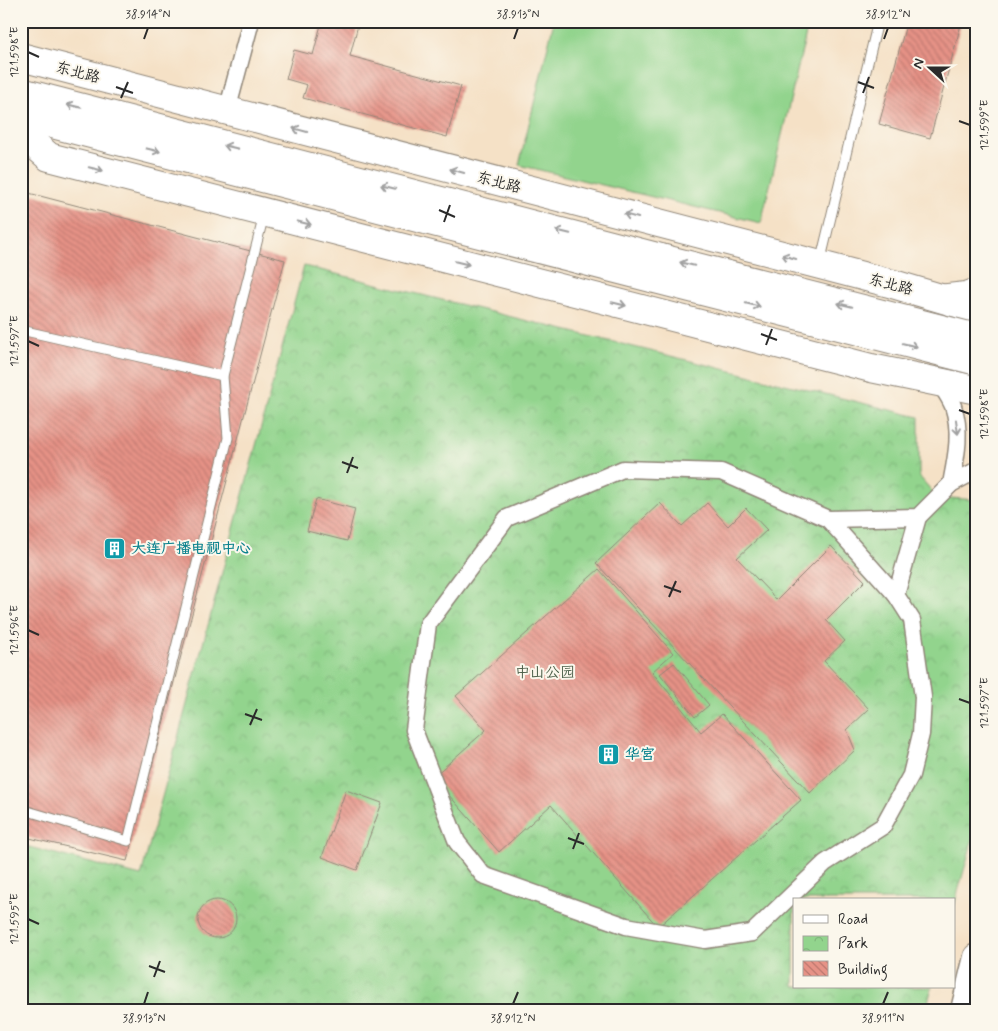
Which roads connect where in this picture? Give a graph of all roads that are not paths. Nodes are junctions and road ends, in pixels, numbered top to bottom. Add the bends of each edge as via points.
1 (250, 21) edge
2 (878, 21) edge
3 (21, 58) edge
4 (21, 92) edge
5 (227, 111) junction
6 (21, 116) edge
7 (21, 133) edge
8 (21, 150) edge
9 (49, 157) junction
10 (264, 213) junction
11 (740, 244) junction
12 (820, 265) junction
13 (658, 268) junction
14 (977, 290) edge
15 (937, 297) junction
16 (977, 309) edge
17 (884, 316) junction
18 (977, 320) edge
19 (718, 329) junction
20 (21, 330) edge
21 (977, 338) edge
22 (798, 350) junction
23 (977, 361) edge
24 (223, 376) junction
25 (939, 382) junction
26 (977, 390) edge
27 (977, 470) edge
28 (950, 484) junction
29 (918, 517) junction
30 (828, 519) junction
31 (896, 595) junction
32 (21, 809) edge
33 (977, 957) edge
34 (964, 1010) edge

1 - 5 street
2 - 12 lane
3 - 5 highway, 东北路
13 -> 4 highway
11 -> 5 highway, 东北路
6 -> 13 highway
7 - 9 highway
8 - 9 main road
9 -> 10 highway
10 -> 19 highway
10 - 24 lane
12 -> 11 highway, 东北路
11 - 19 highway
12 - 15 highway, 东北路
12 - 22 highway
17 -> 13 highway, bridge
13 -> 23 highway, bridge
14 - 15 main road
15 - 16 highway, 东北路
17 - 18 highway, bridge via 940,321
17 - 21 highway, bridge
19 - 22 highway
20 - 24 lane
22 - 25 highway
24 - 32 lane via 228,438 128,841
25 - 26 highway
25 -> 28 street via 953,406 958,430 957,456
27 - 28 street
28 - 29 street
29 - 30 street
29 - 31 street
30 - 31 street
30 - 31 street via 721,472 623,469 507,518 428,624 414,730 456,842 483,875 626,926 705,940 752,933 825,863 883,826 911,775 921,734 923,697 912,620
33 - 34 main road

